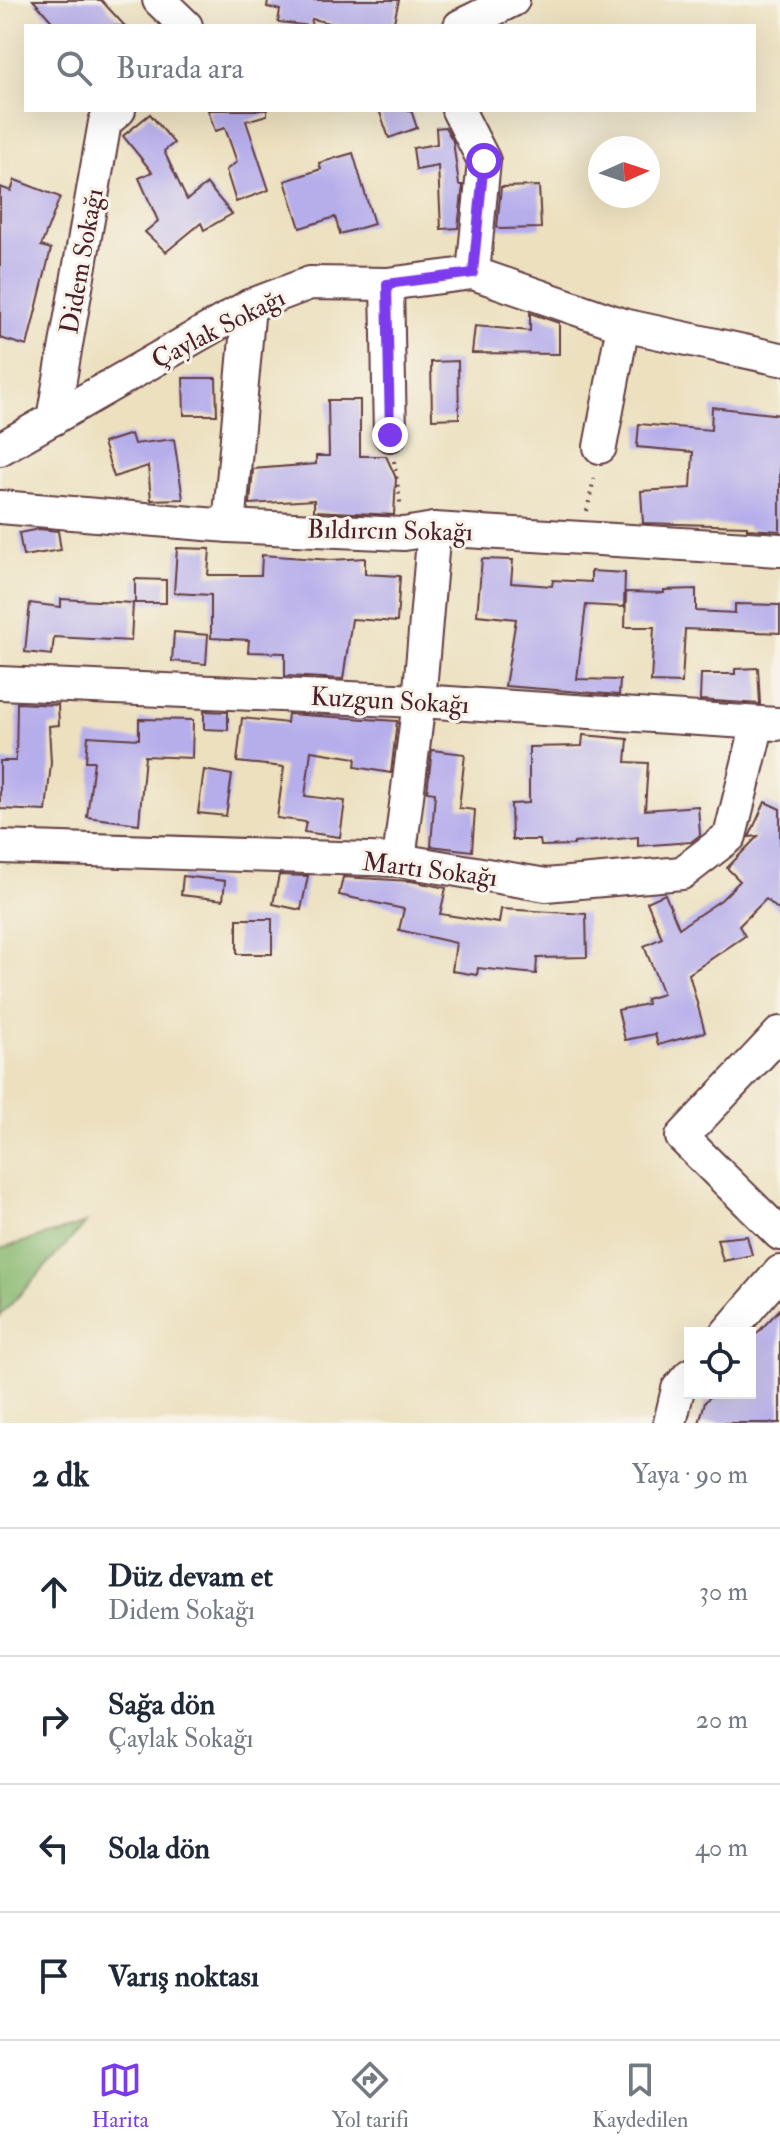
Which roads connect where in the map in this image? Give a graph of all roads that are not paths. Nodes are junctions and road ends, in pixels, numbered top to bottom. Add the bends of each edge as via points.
1 (159, 0) edge
2 (513, 0) edge
3 (184, 24) edge
4 (464, 24) edge
5 (117, 112) edge
6 (459, 112) edge
7 (473, 273) junction
8 (387, 284) junction
9 (249, 306) junction
10 (623, 325) junction
11 (780, 359) edge
12 (53, 419) junction
13 (390, 435) road end
14 (600, 447) road end
15 (0, 449) edge
16 (0, 507) edge
17 (229, 526) junction
18 (419, 532) junction
19 (780, 550) edge
20 (0, 683) edge
21 (419, 701) junction
22 (769, 724) edge
23 (0, 847) edge
24 (399, 860) junction
25 (780, 1033) edge
26 (780, 1234) edge
27 (780, 1272) edge
28 (732, 1327) edge
29 (684, 1382) edge
30 (670, 1423) edge

1 - 3 street
2 - 4 street
5 - 12 street, Didem Sokağı via 105,122
6 - 7 street via 484,161
7 - 8 street, Çaylak Sokağı
7 - 10 street, Çaylak Sokağı
8 - 9 street, Çaylak Sokağı via 310,283
8 - 13 street
9 - 12 street, Çaylak Sokağı
9 - 17 street
10 - 11 street, Çaylak Sokağı
10 - 14 street
12 - 15 street, Çaylak Sokağı
16 - 17 street, Bıldırcın Sokağı
17 - 18 street, Bıldırcın Sokağı
18 - 19 street, Bıldırcın Sokağı via 582,536
18 - 21 street
20 - 21 street, Kuzgun Sokağı
21 - 22 street, Kuzgun Sokağı
21 - 24 street
22 - 24 street, Martı Sokağı via 730,836 682,873 546,885
23 - 24 street, Martı Sokağı
25 - 26 street via 682,1137
27 - 28 street
29 - 30 street

